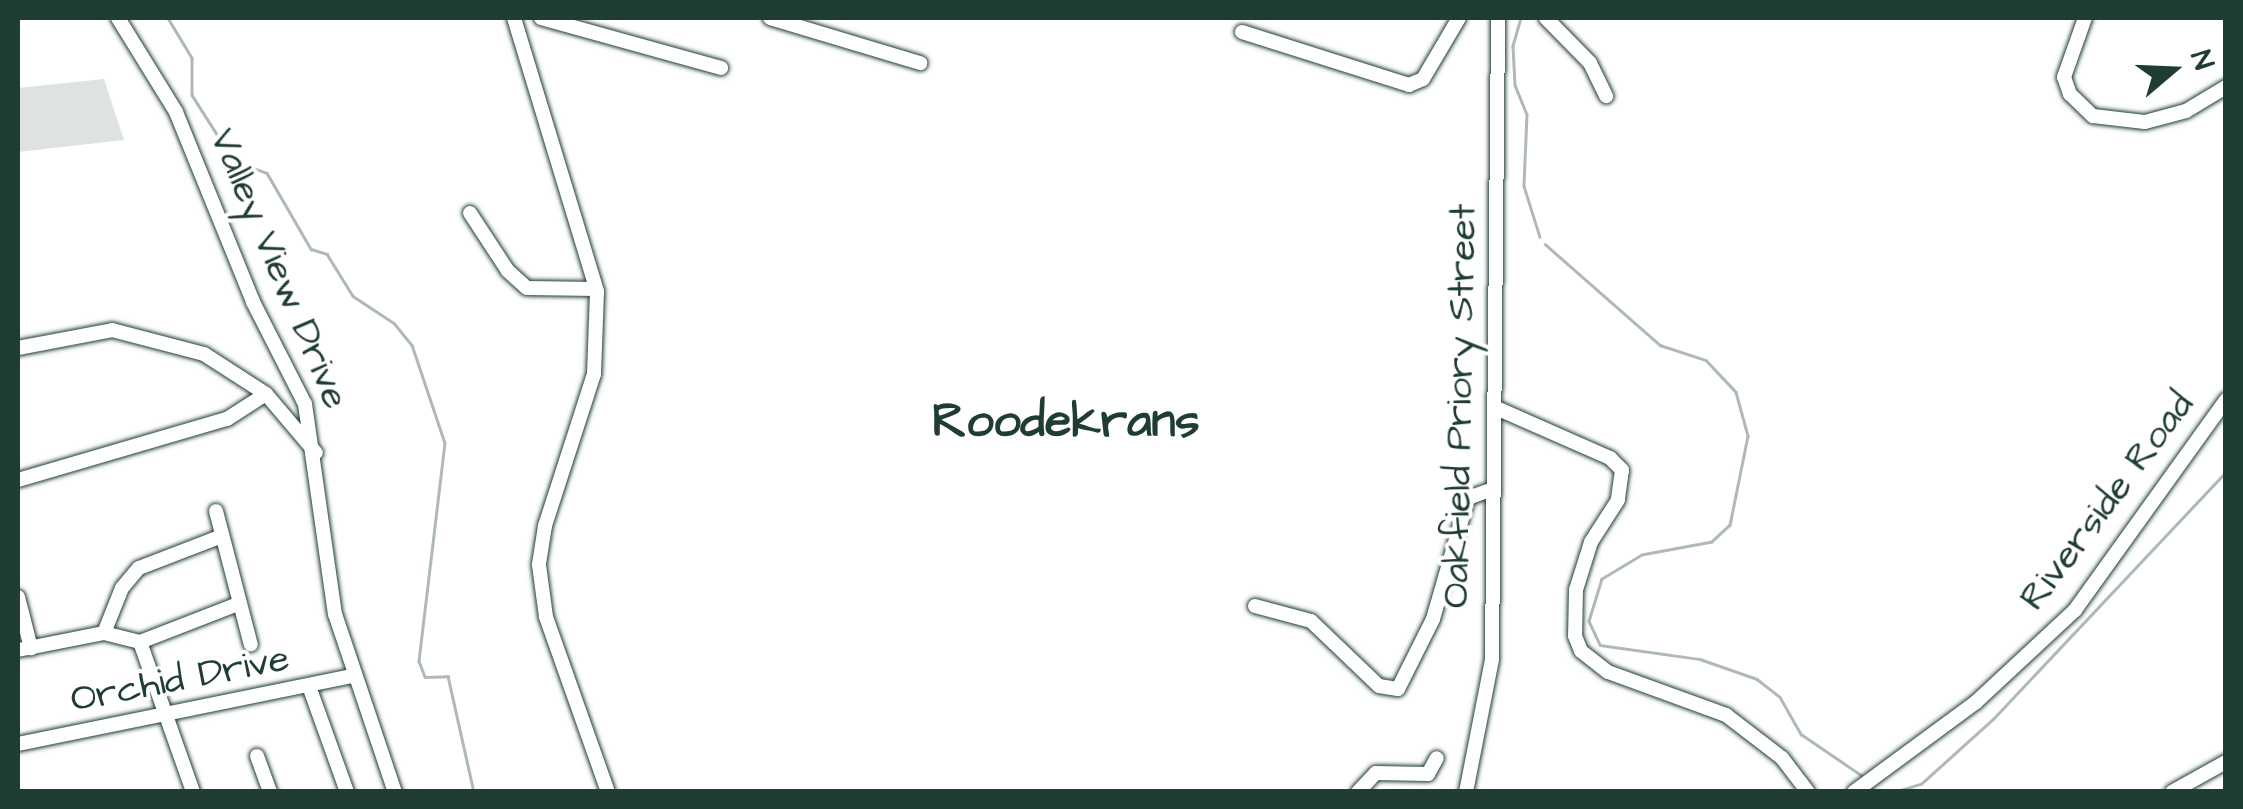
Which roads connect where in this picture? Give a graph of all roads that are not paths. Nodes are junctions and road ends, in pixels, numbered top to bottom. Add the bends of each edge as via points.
1 (118, 18) edge
2 (516, 18) edge
3 (541, 18) edge
4 (770, 18) edge
5 (1459, 18) edge
6 (1498, 18) edge
7 (1546, 18) edge
8 (2085, 18) edge
9 (1242, 32) dead end
10 (920, 63) dead end
11 (721, 68) dead end
12 (2226, 88) edge
13 (1606, 96) dead end
14 (470, 213) dead end
15 (596, 289) junction
16 (18, 348) edge
17 (266, 394) junction
18 (2226, 400) edge
19 (1494, 406) junction
20 (316, 453) junction
21 (18, 480) edge
22 (1493, 490) junction
23 (216, 512) dead end
24 (222, 536) junction
25 (18, 597) edge
26 (238, 604) junction
27 (1255, 606) dead end
28 (104, 633) junction
29 (140, 642) junction
30 (251, 645) dead end
31 (24, 649) edge
32 (353, 676) junction
33 (310, 688) junction
34 (167, 716) junction
35 (18, 744) edge
36 (257, 756) dead end
37 (1437, 758) dead end
38 (2226, 762) edge
39 (193, 792) edge
40 (270, 792) edge
41 (346, 792) edge
42 (395, 792) edge
43 (608, 792) edge
44 (1358, 792) edge
45 (1466, 792) edge
46 (1808, 792) edge
47 (1854, 792) edge
48 (2172, 792) edge

1 - 20 street, Valley View Drive via 176,112 246,287 305,404
2 - 15 street
3 - 11 street
4 - 10 street
5 - 9 street via 1423,79 1410,85
6 - 19 street, Oakfield Priory Street
7 - 13 street via 1590,62
8 - 12 street via 2064,77 2070,94 2093,116 2146,122 2186,111
14 - 15 street via 527,288
15 - 43 street via 594,374 545,526 539,565 546,617
16 - 17 street via 112,330 204,354
17 - 20 street
17 - 21 street via 227,420
18 - 47 street, Riverside Road via 2075,610 1976,702
19 - 22 street, Oakfield Priory Street
19 - 46 street via 1610,458 1622,470 1618,500 1591,542 1576,590 1574,636 1581,652 1608,672 1726,716 1782,758
20 - 32 street, Valley View Drive via 328,586
22 - 27 street via 1468,498 1432,619 1393,692 1371,680 1311,621
22 - 45 street, Oakfield Priory Street via 1488,699
23 - 24 street
24 - 26 street
24 - 28 street via 139,568 122,588
25 - 31 street
26 - 29 street
26 - 30 street via 250,622
28 - 29 street
28 - 31 street
29 - 34 street
32 - 33 street, Orchid Drive
32 - 42 street, Valley View Drive
33 - 34 street, Orchid Drive
33 - 41 street
34 - 35 street, Orchid Drive
34 - 39 street
36 - 40 street
37 - 44 street via 1428,774 1376,773
38 - 48 street

